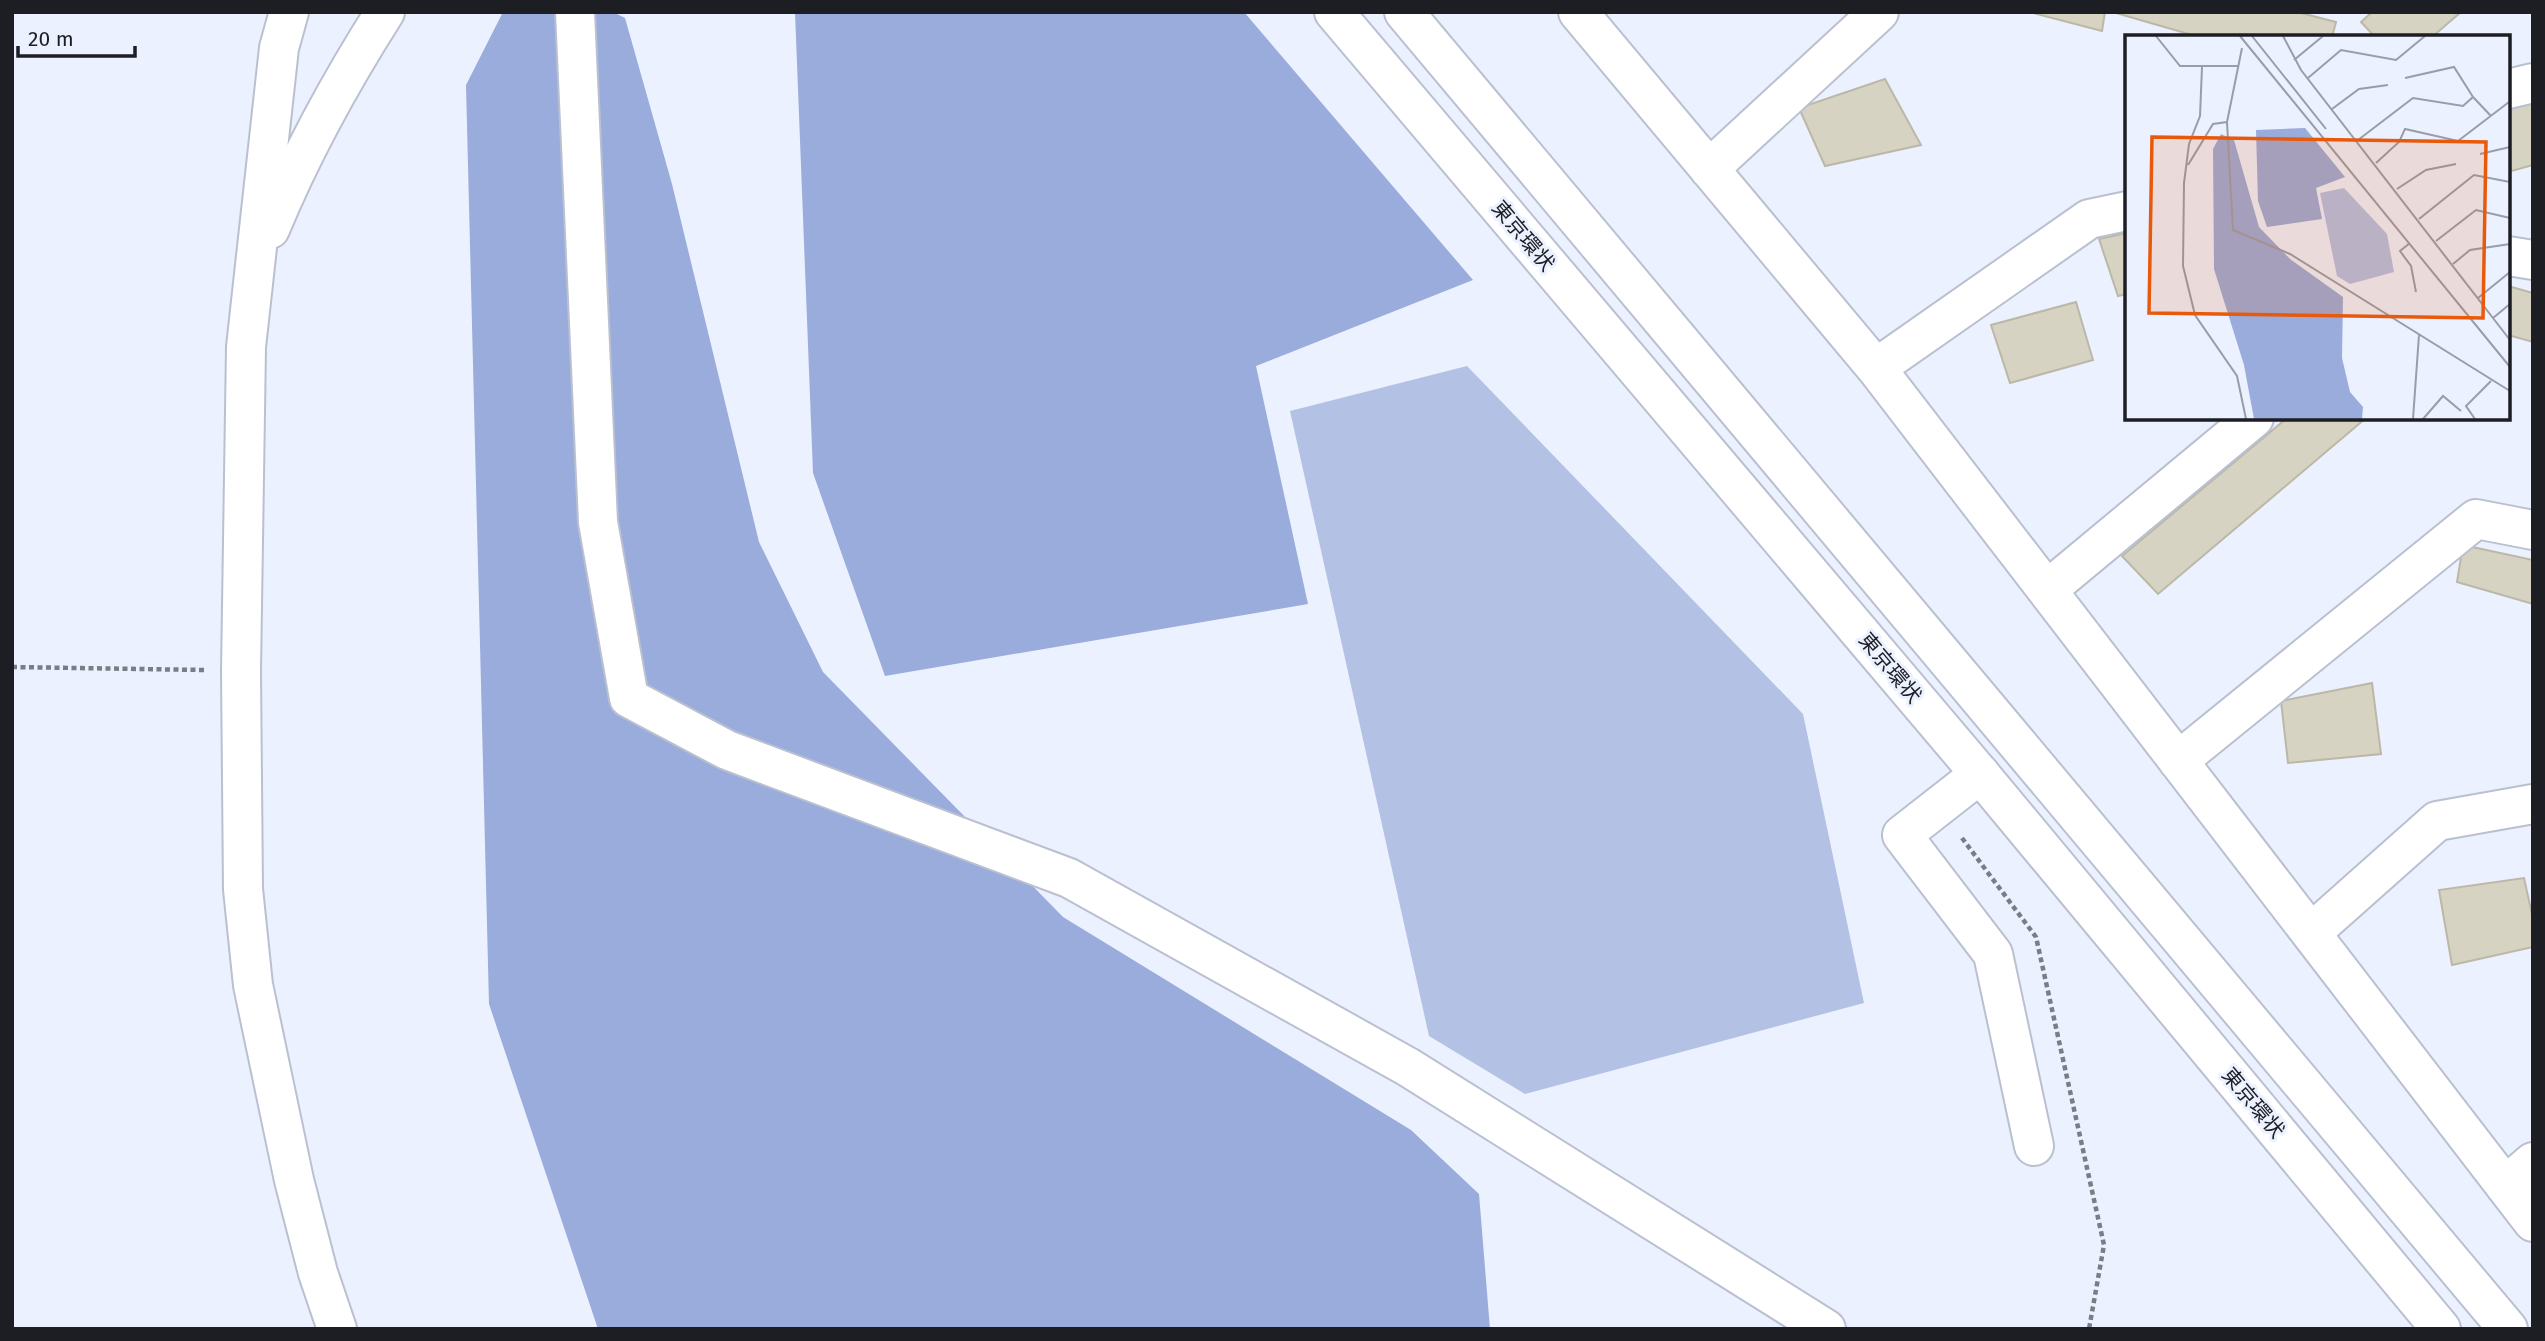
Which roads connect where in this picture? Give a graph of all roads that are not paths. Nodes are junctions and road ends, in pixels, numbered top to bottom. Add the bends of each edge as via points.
1 (289, 12) edge
2 (385, 12) edge
3 (575, 12) edge
4 (1334, 12) edge
5 (1405, 12) edge
6 (1578, 12) edge
7 (1879, 12) edge
8 (2533, 83) edge
9 (2510, 89) edge
10 (1709, 169) junction
11 (2125, 212) edge
12 (2510, 256) edge
13 (2533, 260) edge
14 (257, 261) junction
15 (1877, 368) junction
16 (2252, 420) edge
17 (2533, 530) edge
18 (2047, 590) junction
19 (2178, 761) junction
20 (1980, 775) junction
21 (2533, 804) edge
22 (2311, 933) junction
23 (2035, 1146) dead end
24 (2519, 1174) edge
25 (2533, 1222) edge
26 (337, 1329) edge
27 (1826, 1329) edge
28 (2441, 1329) edge
29 (2508, 1329) edge

1 - 14 main road via 279,48
2 - 14 main road via 288,185
3 - 27 main road via 598,522 629,698 727,750 1069,878 1408,1067
4 - 20 main road, 東京環状
5 - 29 main road
6 - 10 main road
7 - 10 main road
8 - 9 main road
10 - 15 main road
11 - 15 main road via 2089,219
12 - 13 main road
14 - 26 main road via 246,347 243,889 253,985 294,1180
15 - 18 main road
16 - 18 main road
17 - 19 main road via 2476,519
18 - 19 main road
19 - 22 main road
20 - 23 main road via 1902,835 1993,954
20 - 28 main road, 東京環状
21 - 22 main road via 2437,821
22 - 24 main road
24 - 25 main road

